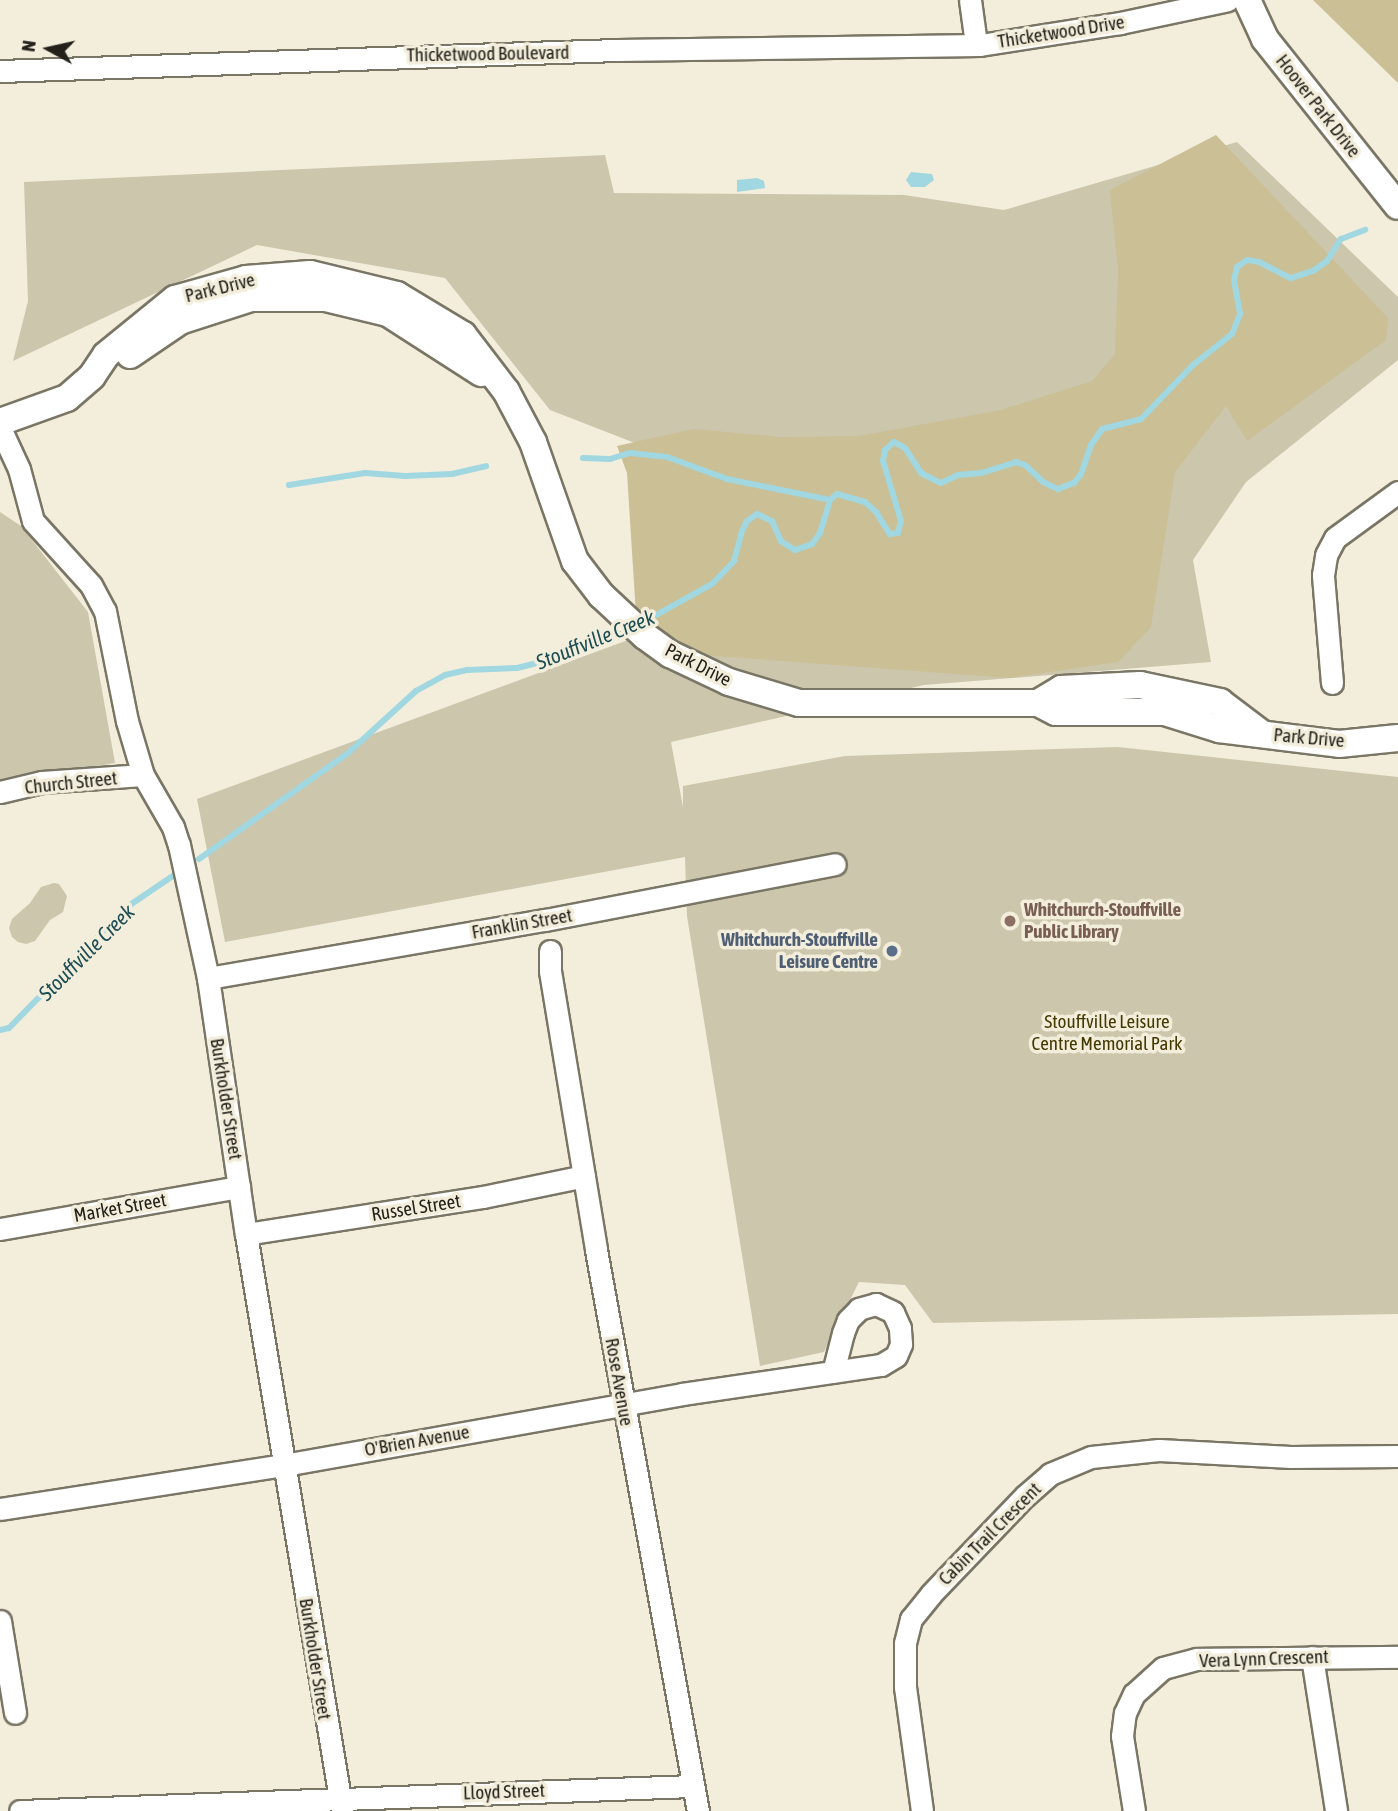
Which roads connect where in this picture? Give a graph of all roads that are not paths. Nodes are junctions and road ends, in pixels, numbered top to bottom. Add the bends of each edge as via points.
1 (970, 0) edge
2 (1228, 0) edge
3 (1247, 0) edge
4 (976, 44) junction
5 (0, 71) edge
6 (1398, 206) edge
7 (0, 422) edge
8 (0, 428) edge
9 (1398, 492) edge
10 (1332, 683) dead end
11 (1398, 738) edge
12 (143, 775) junction
13 (0, 792) edge
14 (835, 864) dead end
15 (550, 951) dead end
16 (208, 978) junction
17 (584, 1176) junction
18 (239, 1187) junction
19 (0, 1229) edge
20 (246, 1234) junction
21 (833, 1372) dead end
22 (622, 1405) junction
23 (1398, 1456) edge
24 (284, 1465) junction
25 (0, 1509) edge
26 (0, 1621) edge
27 (1312, 1657) junction
28 (1398, 1657) edge
29 (15, 1713) dead end
30 (693, 1786) junction
31 (340, 1804) edge
32 (20, 1811) edge
33 (698, 1811) edge
34 (922, 1811) edge
35 (1134, 1811) edge
36 (1336, 1811) edge

1 - 4 street
2 - 4 street, Thicketwood Drive via 1120,23
3 - 6 street, Hoover Park Drive via 1273,50
4 - 5 street, Thicketwood Boulevard via 617,50
7 - 11 street, Park Drive via 66,398 92,376 106,355 175,299 246,279 310,274 397,295 463,335 506,391 533,442 575,561 601,595 670,654 729,682 799,703 1038,702 1061,689 1140,685 1220,702 1262,734 1339,744
8 - 12 street, Burkholder Street via 19,469 33,521 91,585 105,611
9 - 10 street via 1335,538 1326,555 1323,575
12 - 13 street, Church Street via 42,782
12 - 16 street, Burkholder Street via 176,836
14 - 16 street, Franklin Street
15 - 17 street, Rose Avenue
16 - 18 street, Burkholder Street
17 - 20 street, Russel Street via 483,1198
17 - 22 street, Rose Avenue
18 - 19 street, Market Street
18 - 20 street, Burkholder Street
20 - 24 street, Burkholder Street
21 - 22 street, O'Brien Avenue
22 - 24 street, O'Brien Avenue
22 - 30 street, Rose Avenue
23 - 34 street, Cabin Trail Crescent via 1292,1457 1159,1450 1091,1457 1050,1474 911,1619 905,1643 905,1687
24 - 25 street, O'Brien Avenue
24 - 31 street, Burkholder Street
26 - 29 street
27 - 28 street, Vera Lynn Crescent
27 - 35 street, Vera Lynn Crescent via 1197,1659 1163,1668 1146,1682 1125,1713 1122,1736
27 - 36 street
30 - 31 street, Lloyd Street
30 - 33 street, Rose Avenue
31 - 32 street, Lloyd Street

